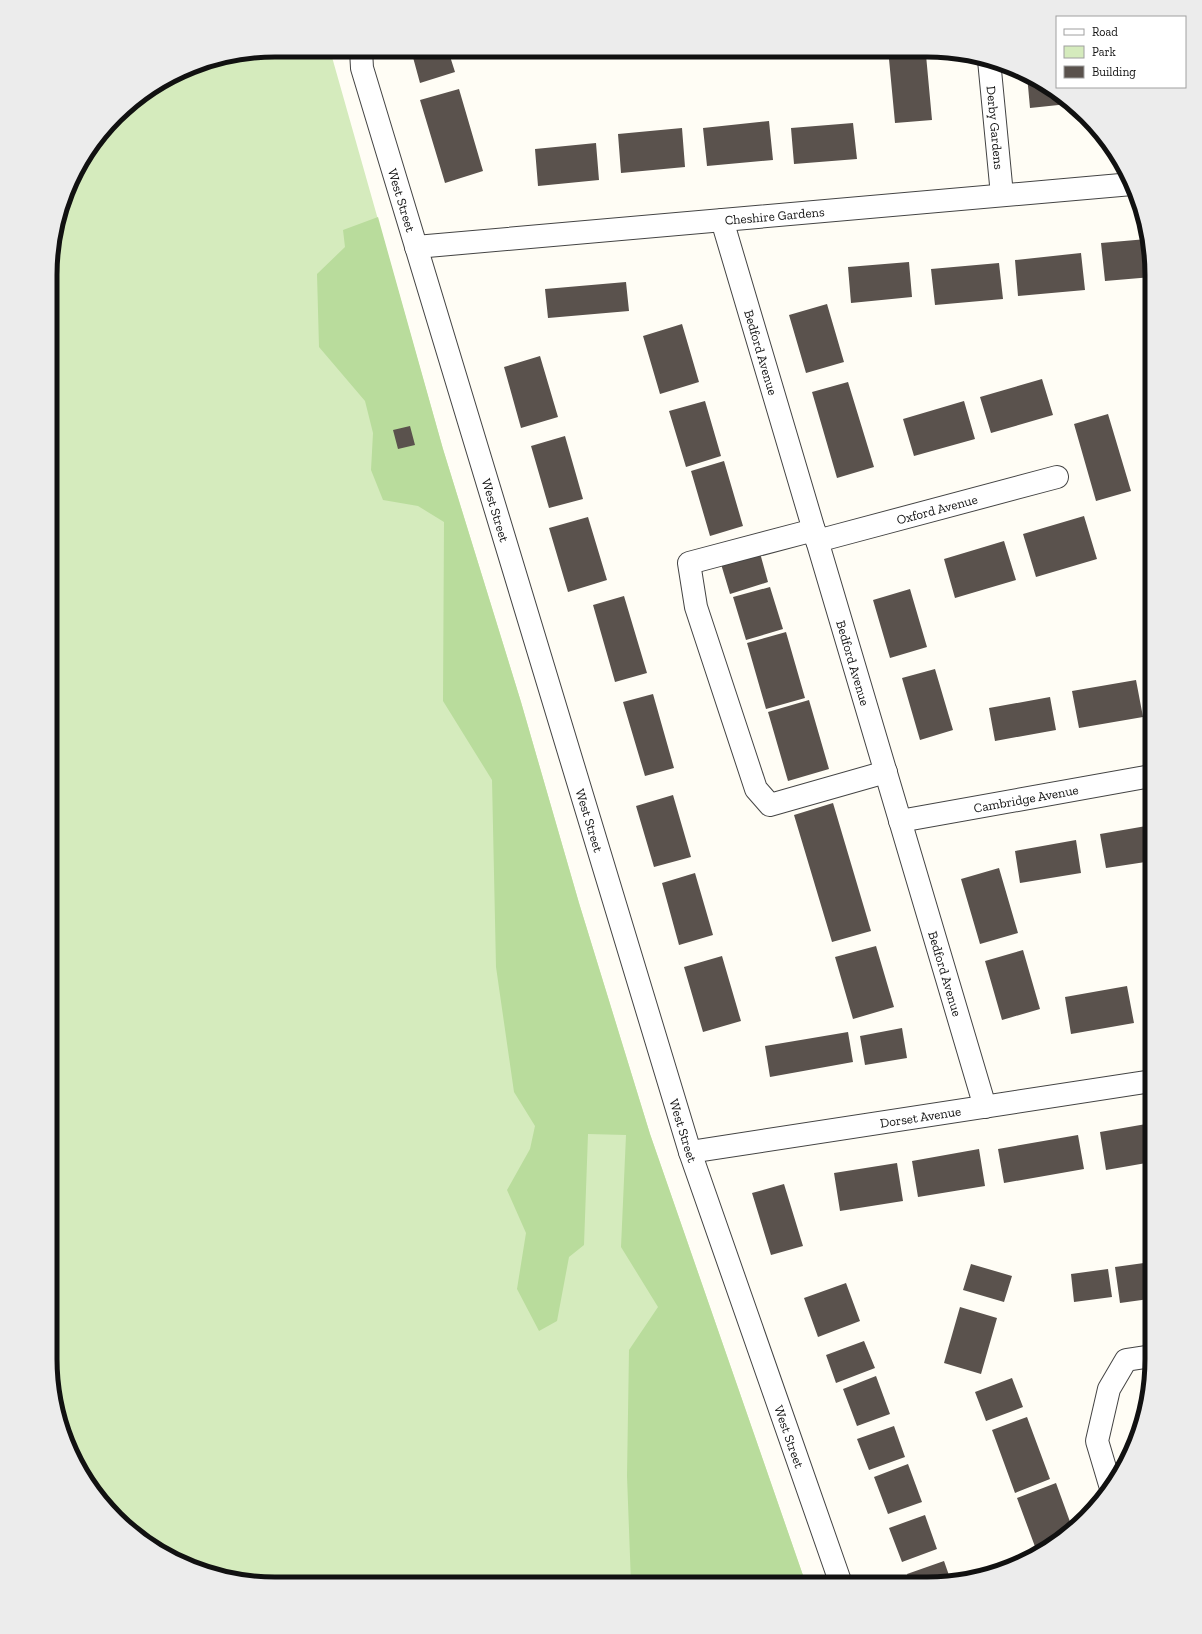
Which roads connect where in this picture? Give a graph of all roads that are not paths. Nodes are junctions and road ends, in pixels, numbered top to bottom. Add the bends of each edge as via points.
1 (361, 57) edge
2 (990, 66) edge
3 (1126, 185) edge
4 (1002, 196) junction
5 (722, 220) junction
6 (416, 247) junction
7 (1057, 477) dead end
8 (815, 535) junction
9 (886, 772) junction
10 (1145, 777) edge
11 (900, 821) junction
12 (1145, 1081) edge
13 (985, 1107) junction
14 (690, 1152) junction
15 (1145, 1357) edge
16 (1108, 1479) edge
17 (839, 1577) edge

1 - 6 street, West Street via 362,68
2 - 4 street, Derby Gardens
3 - 4 street, Cheshire Gardens
4 - 5 street, Cheshire Gardens
5 - 6 street, Cheshire Gardens
5 - 8 street, Bedford Avenue
6 - 14 street, West Street
7 - 8 street, Oxford Avenue
8 - 9 street, Bedford Avenue
8 - 9 street, Oxford Avenue via 689,563 696,607 756,789 770,805
9 - 11 street, Bedford Avenue
10 - 11 street, Cambridge Avenue
11 - 13 street, Bedford Avenue
12 - 13 street, Dorset Avenue
13 - 14 street, Dorset Avenue
14 - 17 street, West Street
15 - 16 street via 1126,1360 1109,1389 1097,1441

